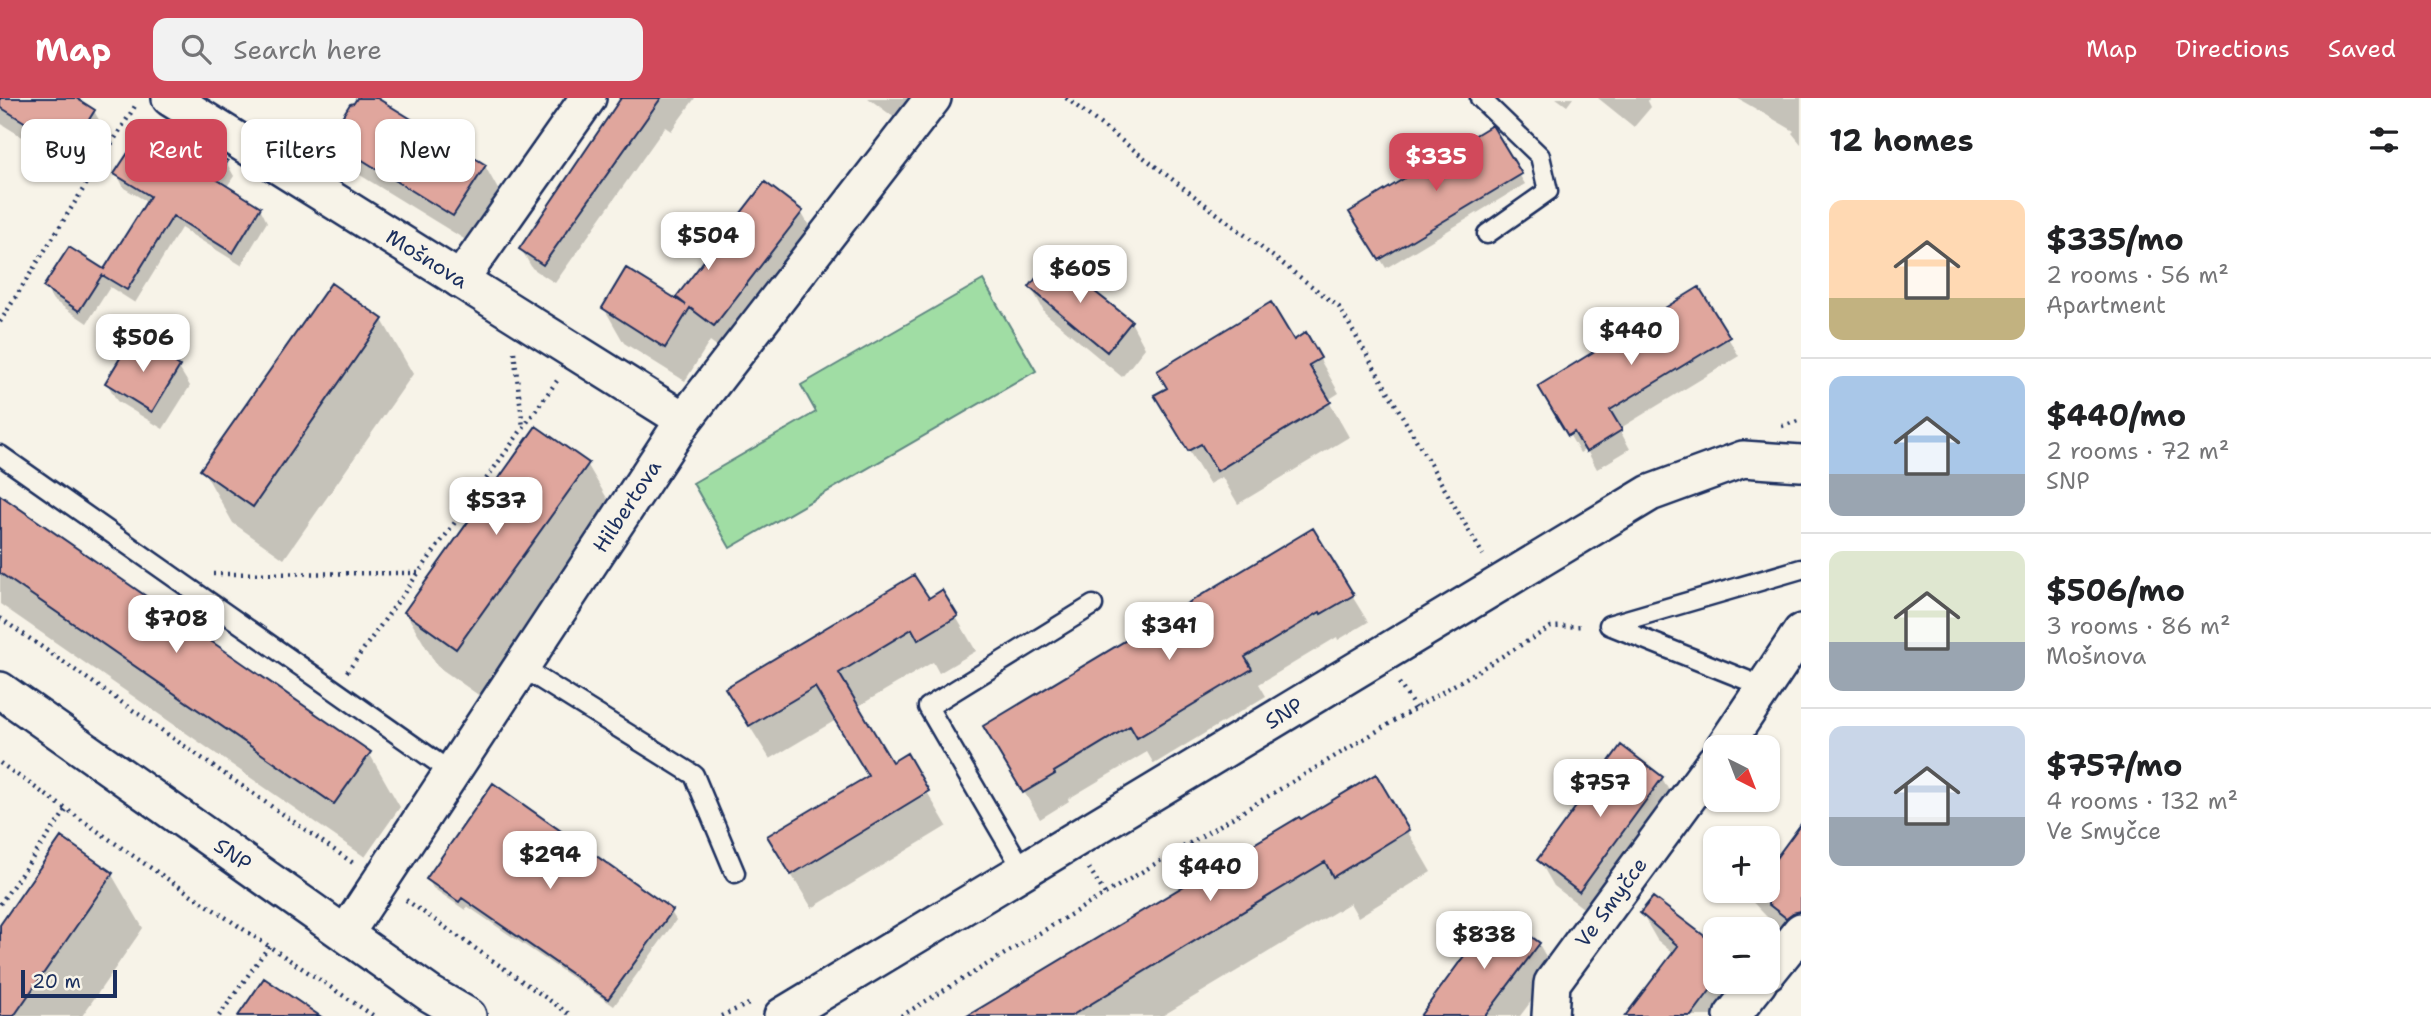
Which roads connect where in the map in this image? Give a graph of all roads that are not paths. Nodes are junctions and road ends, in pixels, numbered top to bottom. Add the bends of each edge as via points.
1 (170, 98) edge
2 (588, 98) edge
3 (933, 98) edge
4 (1481, 98) edge
5 (215, 110) edge
6 (1487, 234) dead end
7 (460, 280) junction
8 (684, 420) junction
9 (0, 455) edge
10 (1801, 463) edge
11 (1801, 569) edge
12 (1093, 605) dead end
13 (1801, 632) edge
14 (521, 667) junction
15 (1764, 687) junction
16 (0, 691) edge
17 (1732, 735) edge
18 (451, 772) junction
19 (1703, 777) edge
20 (1023, 870) junction
21 (735, 873) dead end
22 (1801, 931) edge
23 (346, 933) junction
24 (1780, 957) edge
25 (1749, 994) edge
26 (768, 1009) edge
27 (468, 1016) edge
28 (1550, 1016) edge
29 (1732, 1016) edge

1 - 5 street, Mošnova
2 - 7 street
3 - 8 street, Hilbertova
4 - 6 lane via 1540,156 1548,191
5 - 7 street, Mošnova
7 - 8 street, Mošnova
8 - 14 street, Hilbertova
9 - 18 lane
10 - 20 street, SNP via 1743,459 1650,493
11 - 15 lane via 1609,625
12 - 20 lane via 928,707
13 - 15 street
14 - 18 street, Hilbertova
14 - 21 lane via 694,775
15 - 17 street
16 - 23 street, SNP
18 - 23 street, Hilbertova
19 - 28 street, Ve Smyčce via 1552,983
20 - 26 street, SNP
22 - 24 street
23 - 27 street, SNP
25 - 29 street

